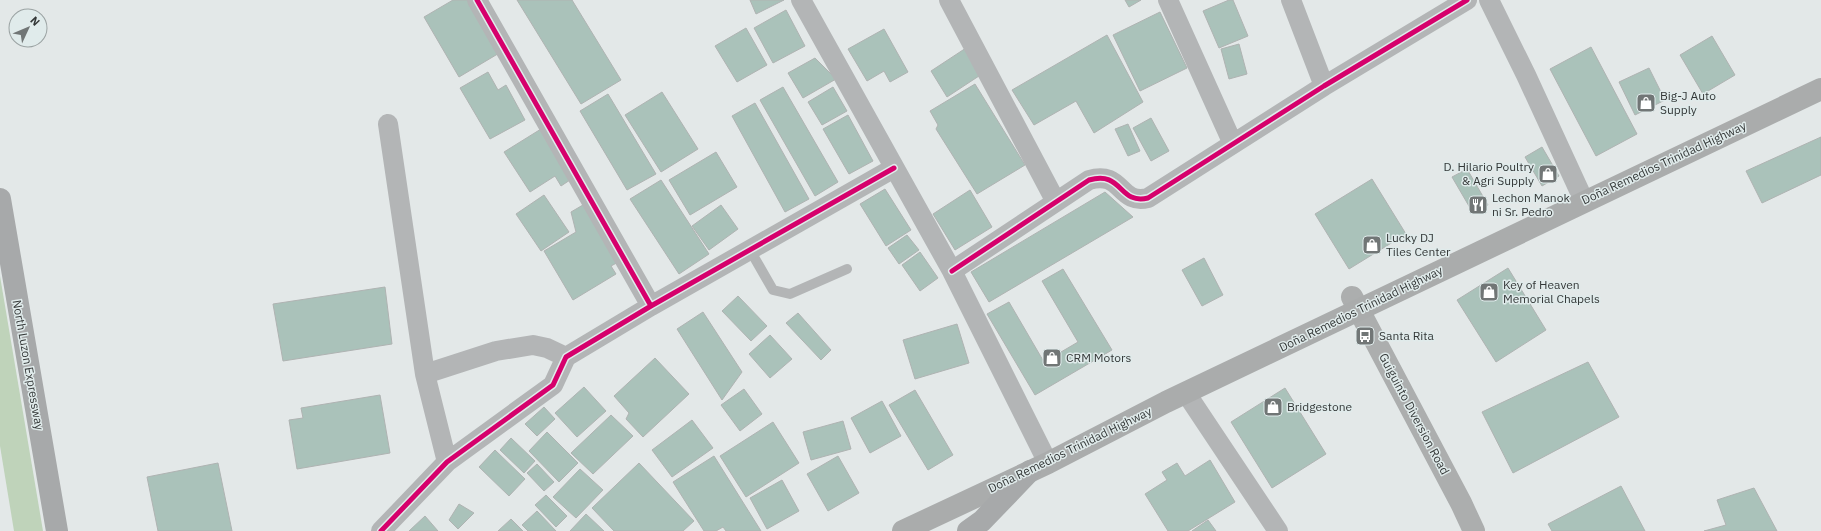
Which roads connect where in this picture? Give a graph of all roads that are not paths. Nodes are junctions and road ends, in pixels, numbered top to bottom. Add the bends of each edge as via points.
1 (477, 0) edge
2 (801, 0) edge
3 (949, 0) edge
4 (1168, 0) edge
5 (1291, 0) edge
6 (1467, 0) edge
7 (1489, 0) edge
8 (1324, 86) junction
9 (1821, 89) edge
10 (388, 124) dead end
11 (1233, 144) junction
12 (894, 168) junction
13 (0, 199) edge
14 (1584, 201) junction
15 (1056, 202) junction
16 (750, 250) junction
17 (847, 269) dead end
18 (952, 271) junction
19 (1352, 297) dead end
20 (651, 306) junction
21 (566, 357) junction
22 (425, 374) junction
23 (1186, 393) junction
24 (447, 462) junction
25 (1039, 467) junction
26 (57, 531) edge
27 (381, 531) edge
28 (903, 531) edge
29 (968, 531) edge
30 (1278, 531) edge
31 (1474, 531) edge

1 - 20 street
2 - 12 street
3 - 15 street
4 - 11 street
5 - 8 street
6 - 8 street
7 - 14 street
8 - 11 street
9 - 14 highway, Doña Remedios Trinidad Highway
10 - 22 street
11 - 15 street via 1148,198 1139,200 1129,196 1110,179 1100,177 1089,180
12 - 16 street
12 - 18 street
13 - 26 highway, North Luzon Expressway
14 - 23 highway, Doña Remedios Trinidad Highway
15 - 18 street
16 - 17 lane via 773,290 790,294
16 - 20 street
18 - 25 street
19 - 31 main road, Guiguinto Diversion Road
20 - 21 street
21 - 22 street via 533,345 496,351
21 - 24 street via 553,385
22 - 24 street
23 - 25 highway, Doña Remedios Trinidad Highway
23 - 30 street
24 - 27 street
25 - 28 highway, Doña Remedios Trinidad Highway
25 - 29 highway

